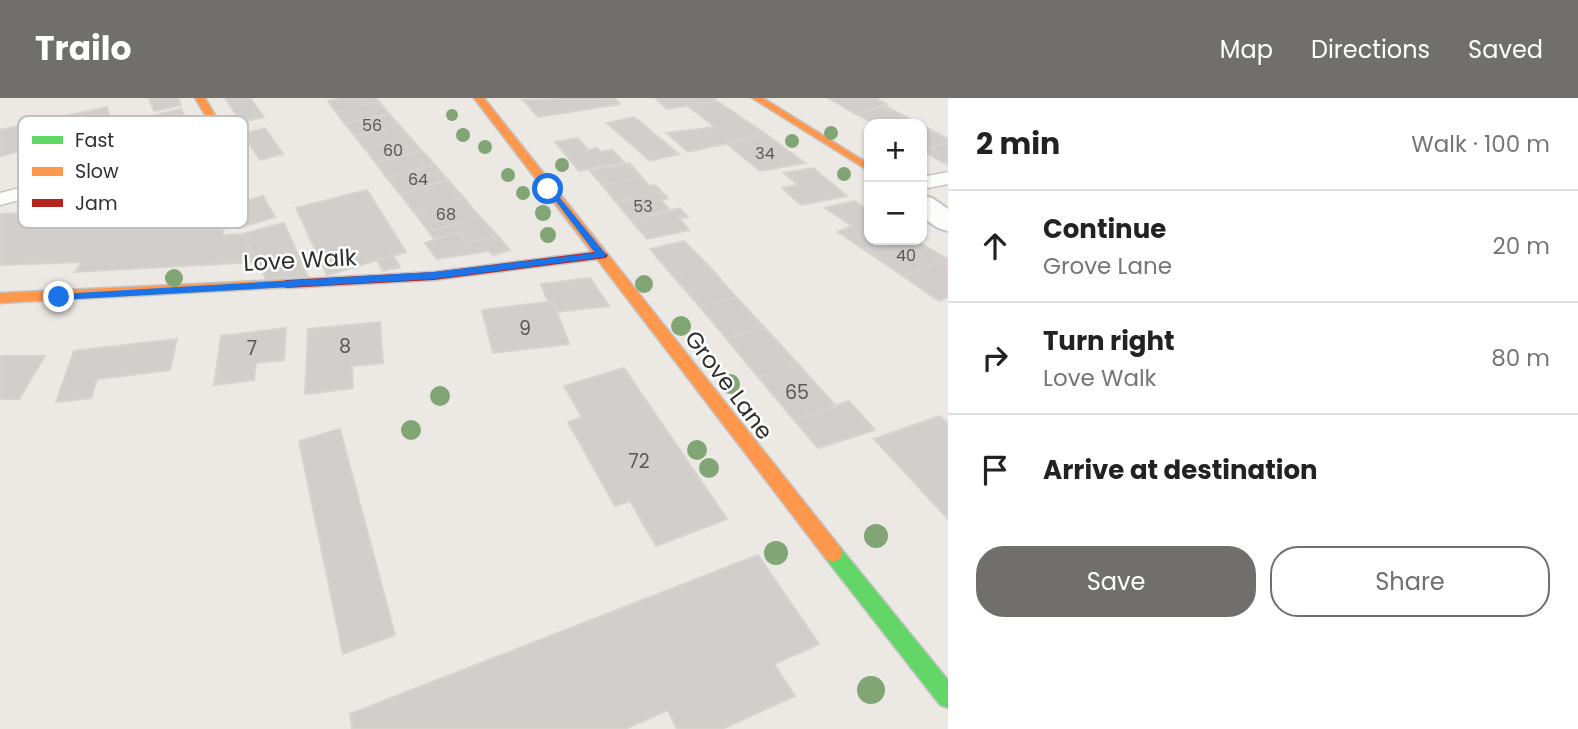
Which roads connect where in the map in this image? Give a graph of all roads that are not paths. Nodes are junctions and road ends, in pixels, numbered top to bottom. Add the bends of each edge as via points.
1 (201, 98) edge
2 (479, 98) edge
3 (757, 98) edge
4 (211, 116) edge
5 (864, 165) edge
6 (948, 178) edge
7 (927, 182) edge
8 (18, 194) edge
9 (0, 199) edge
10 (927, 207) edge
11 (948, 222) edge
12 (602, 255) junction
13 (0, 298) edge
14 (948, 696) edge

1 - 4 street
2 - 12 street, Grove Lane
3 - 5 street
6 - 7 lane
8 - 9 lane
10 - 11 street
12 - 13 street, Love Walk via 434,275
12 - 14 street, Grove Lane via 755,456

